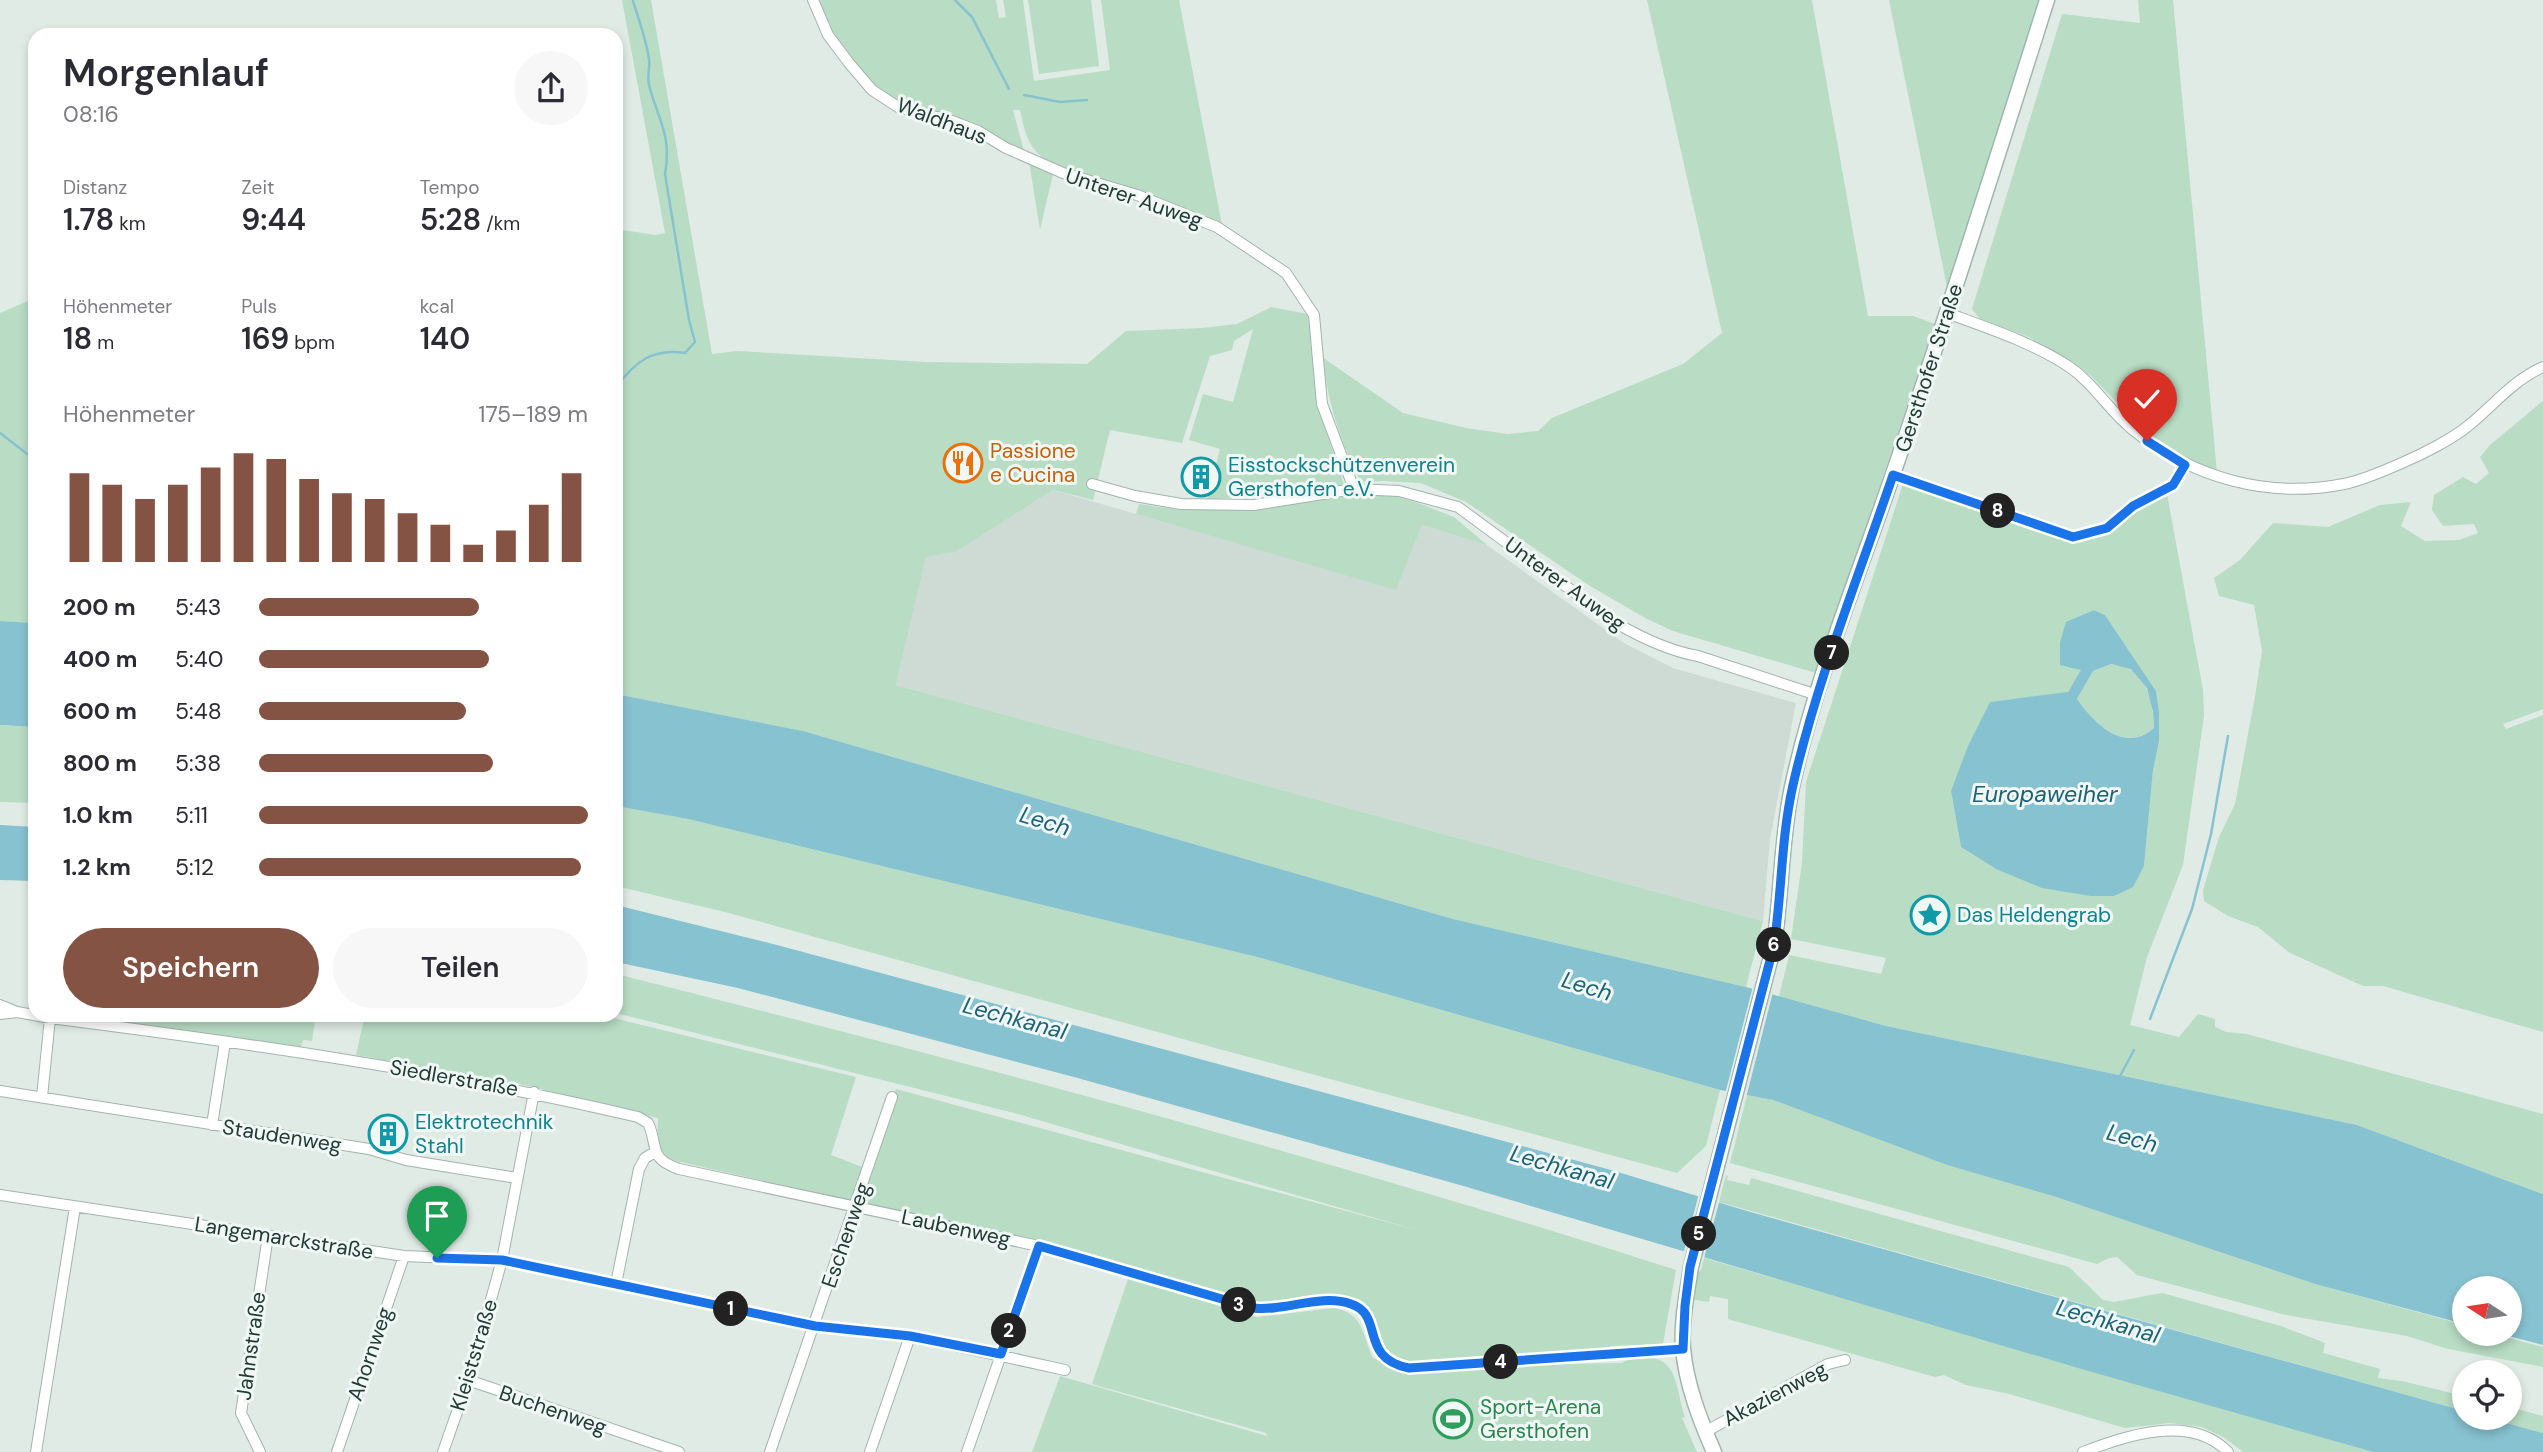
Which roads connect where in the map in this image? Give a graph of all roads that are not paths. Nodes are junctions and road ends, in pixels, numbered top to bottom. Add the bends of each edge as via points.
1 (813, 0) edge
2 (2048, 0) edge
3 (1035, 160) joint
4 (1947, 313) junction
5 (2543, 368) edge
6 (2185, 465) junction
7 (1893, 475) junction
8 (1092, 484) dead end
9 (1354, 489) junction
10 (1817, 695) junction
11 (0, 1006) edge
12 (17, 1012) junction
13 (0, 1014) edge
14 (28, 1014) edge
15 (50, 1022) edge
16 (79, 1022) edge
17 (225, 1042) junction
18 (0, 1091) edge
19 (534, 1092) junction
20 (42, 1097) junction
21 (892, 1097) dead end
22 (212, 1125) junction
23 (654, 1153) junction
24 (517, 1178) junction
25 (0, 1195) edge
26 (856, 1206) junction
27 (75, 1207) junction
28 (268, 1236) junction
29 (1039, 1246) junction
30 (404, 1256) junction
31 (502, 1260) junction
32 (616, 1284) junction
33 (815, 1326) junction
34 (910, 1336) junction
35 (1683, 1349) junction
36 (1001, 1354) junction
37 (1845, 1360) dead end
38 (1065, 1370) dead end
39 (468, 1380) junction
40 (1705, 1432) junction
41 (36, 1452) edge
42 (260, 1452) edge
43 (337, 1452) edge
44 (443, 1452) edge
45 (678, 1452) edge
46 (770, 1452) edge
47 (870, 1452) edge
48 (967, 1452) edge
49 (1714, 1452) edge
50 (2083, 1452) edge
51 (2228, 1452) edge

1 - 3 street, Waldhaus via 828,35 872,90 898,107 978,131
2 - 4 main road, Gersthofer Straße
3 - 9 street, Unterer Auweg via 1217,227 1286,273 1314,315 1322,404
4 - 6 street via 2026,344 2068,367 2088,381 2129,426
4 - 7 main road, Gersthofer Straße
5 - 6 street via 2516,383 2466,427 2406,461 2347,484 2305,490 2261,487
6 - 7 street via 2173,485 2133,506 2107,528 2073,537
7 - 10 main road, Gersthofer Straße
8 - 9 street, Unterer Auweg via 1181,504 1254,505
9 - 10 street, Unterer Auweg via 1399,491 1458,507 1637,635
10 - 35 main road, Gersthofer Straße via 1792,789 1770,959 1690,1267
11 - 12 street, Siedlerstraße
12 - 13 street, Siedlerstraße
12 - 14 street, Siedlerstraße
15 - 20 street
16 - 17 street, Siedlerstraße
17 - 19 street, Siedlerstraße
17 - 22 street, Staudenweg
18 - 20 street, Staudenweg
19 - 23 street, Siedlerstraße via 644,1119 651,1129
19 - 24 street, Kleiststraße
20 - 22 street, Staudenweg
21 - 26 street, Eschenweg
22 - 24 street, Staudenweg
23 - 26 street via 679,1169
23 - 32 street via 639,1169
24 - 31 street, Kleiststraße
25 - 27 street, Langemarckstraße
26 - 29 street, Laubenweg
26 - 33 street, Eschenweg
27 - 28 street, Langemarckstraße
27 - 41 street
28 - 30 street, Langemarckstraße
28 - 42 street, Jahnstraße via 242,1413
29 - 35 street, Laubenweg via 1253,1308 1351,1304 1369,1321 1384,1359 1395,1366
29 - 36 street
30 - 31 street, Langemarckstraße
30 - 43 street, Ahornweg
31 - 32 street, Langemarckstraße
31 - 39 street, Kleiststraße
32 - 33 street, Langemarckstraße
33 - 34 street, Langemarckstraße
33 - 46 street, Eschenweg
34 - 36 street, Langemarckstraße
34 - 47 street
35 - 40 main road, Gersthofer Straße
36 - 38 street, Langemarckstraße
36 - 48 street
37 - 40 street, Akazienweg via 1828,1364
39 - 44 street, Kleiststraße
39 - 45 street, Buchenweg
40 - 49 main road, Gersthofer Straße
50 - 51 street via 2147,1433 2177,1430 2208,1438

